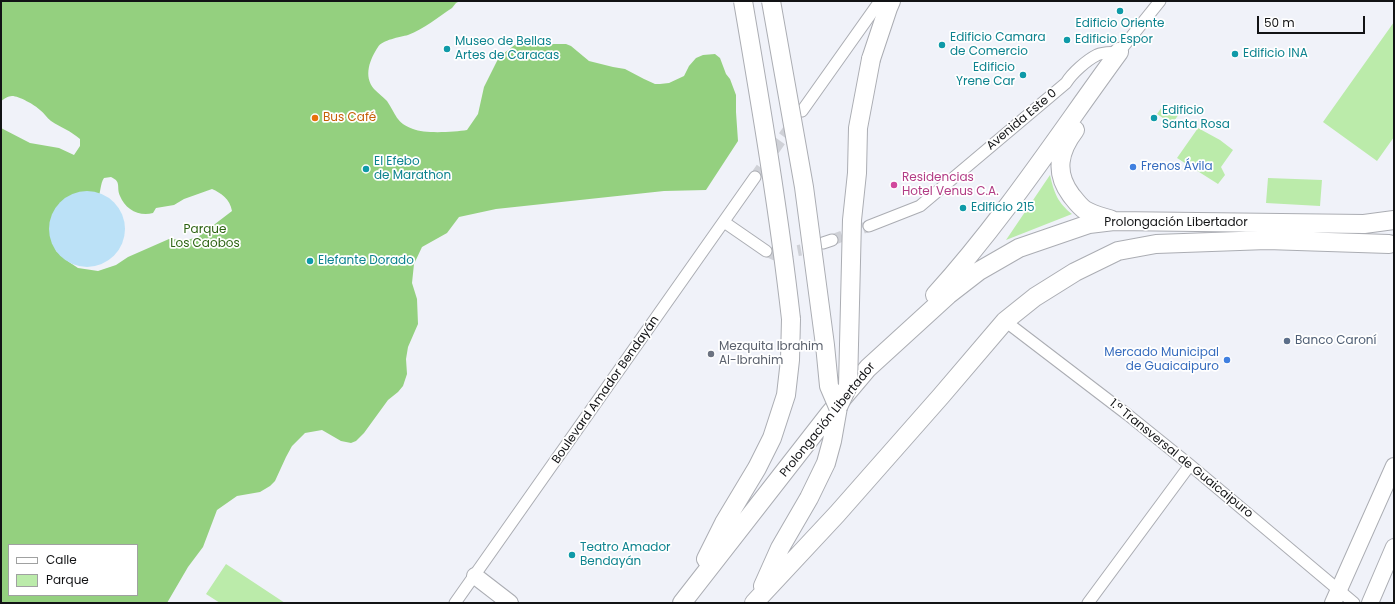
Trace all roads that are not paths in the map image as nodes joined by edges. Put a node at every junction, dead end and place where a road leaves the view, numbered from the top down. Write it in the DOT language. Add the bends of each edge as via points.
graph roads {
  1 [pos="743,1"];
  2 [pos="771,1"];
  3 [pos="880,1"];
  4 [pos="891,1"];
  5 [pos="1160,1"];
  6 [pos="1119,52"];
  7 [pos="802,111"];
  8 [pos="755,177"];
  9 [pos="1394,220"];
  10 [pos="1114,221"];
  11 [pos="724,222"];
  12 [pos="869,226"];
  13 [pos="1389,244"];
  14 [pos="766,251"];
  15 [pos="1005,321"];
  16 [pos="868,368"];
  17 [pos="838,407"];
  18 [pos="1190,465"];
  19 [pos="1394,466"];
  20 [pos="1394,547"];
  21 [pos="475,576"];
  22 [pos="699,581"];
  23 [pos="1336,596"];
  24 [pos="756,601"];
  25 [pos="455,603"];
  26 [pos="510,603"];
  27 [pos="682,603"];
  28 [pos="1088,603"];
  29 [pos="1354,603"];
  30 [pos="1370,603"];
  1 -- 22 [label="main road, bridge" via="786,275 791,319 790,360 786,395 772,438 724,523 703,566"];
  2 -- 17 [label="main road, bridge" via="804,187 829,386"];
  3 -- 7 [label="street"];
  4 -- 17 [label="main road, bridge" via="871,59 858,128 852,220 848,386"];
  5 -- 6 [label="street"];
  6 -- 10 [label="main road" via="1120,62 1116,71 1068,140 1060,163 1062,179 1076,202 1086,210"];
  6 -- 12 [label="street, Avenida Este 0" via="1097,55 1089,61 920,206"];
  6 -- 16 [label="main road" via="1004,211 963,262"];
  8 -- 11 [label="street, Boulevard Amador Bendayán"];
  9 -- 10 [label="main road, Prolongación Libertador" via="1364,224"];
  10 -- 16 [label="main road, Prolongación Libertador" via="1089,224 1019,248 979,271 948,295"];
  11 -- 14 [label="street"];
  11 -- 21 [label="street, Boulevard Amador Bendayán"];
  13 -- 15 [label="main road, Prolongación Libertador" via="1267,240 1156,244 1118,251 1075,272 1035,297"];
  15 -- 18 [label="street, 1.ª Transversal de Guaicaipuro"];
  15 -- 24 [label="main road, Prolongación Libertador" via="837,514"];
  16 -- 22 [label="main road, Prolongación Libertador"];
  17 -- 24 [label="main road" via="826,464 780,548"];
  18 -- 23 [label="street, 1.ª Transversal de Guaicaipuro"];
  18 -- 28 [label="street"];
  19 -- 23 [label="street"];
  20 -- 30 [label="street"];
  21 -- 25 [label="street, Boulevard Amador Bendayán"];
  21 -- 26 [label="street"];
  22 -- 27 [label="main road, Prolongación Libertador"];
  23 -- 29 [label="street, 1.ª Transversal de Guaicaipuro"];
}
